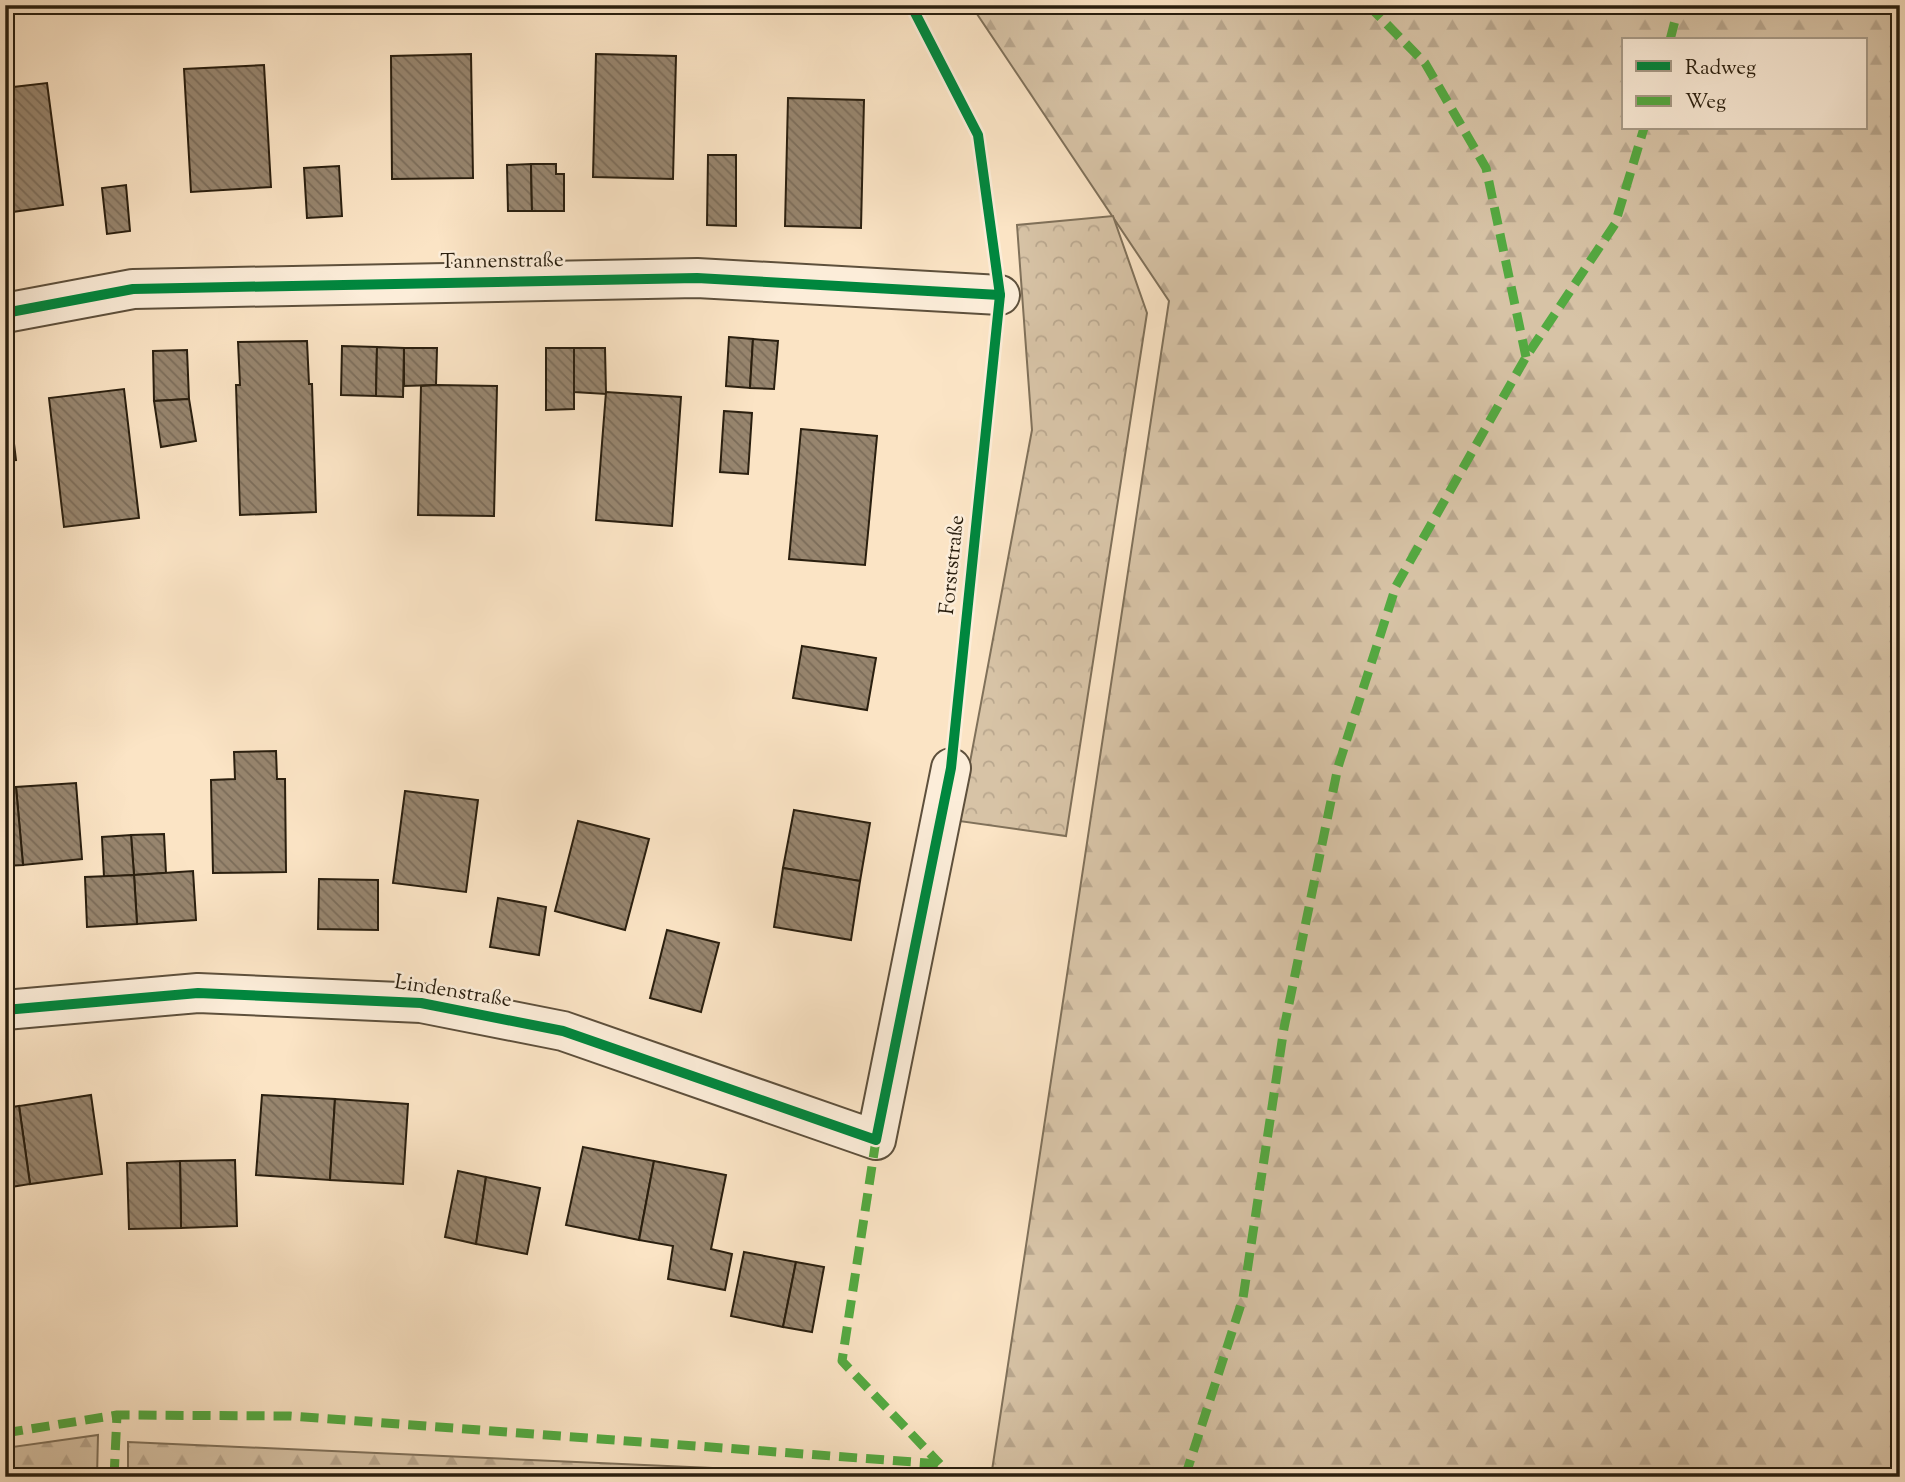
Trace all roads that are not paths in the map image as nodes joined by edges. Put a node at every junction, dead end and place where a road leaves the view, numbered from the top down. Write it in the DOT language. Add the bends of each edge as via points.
graph roads {
  1 [pos="1000,295"];
  2 [pos="5,313"];
  3 [pos="951,768"];
  4 [pos="5,1010"];
  1 -- 2 [label="street, Tannenstraße" via="697,278 133,289"];
  3 -- 4 [label="street, Lindenstraße" via="876,1140 563,1031 421,1003 198,993"];
}
